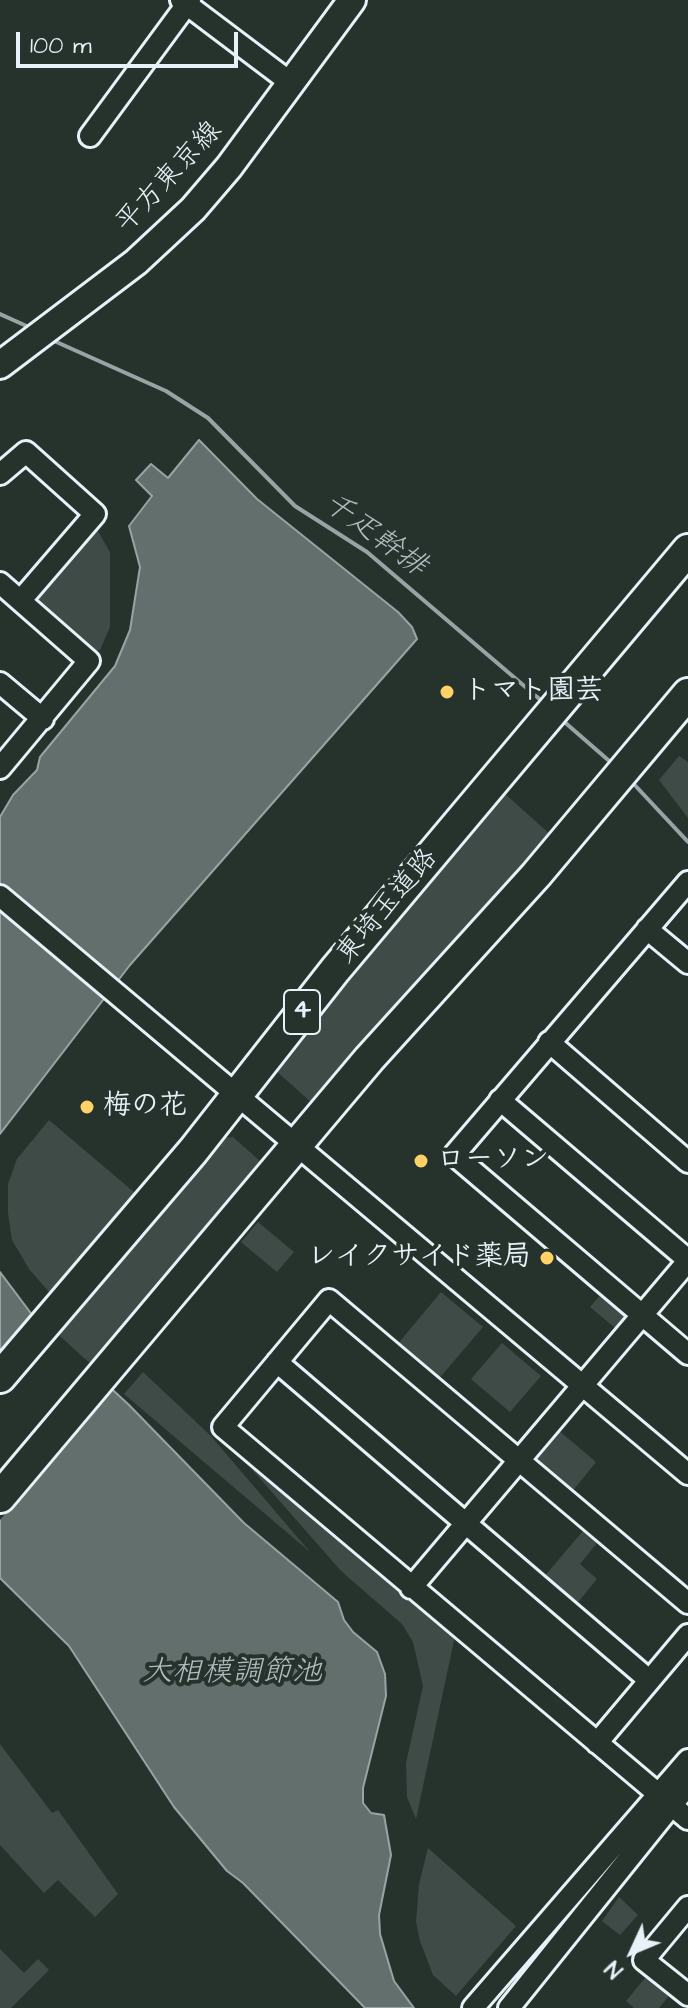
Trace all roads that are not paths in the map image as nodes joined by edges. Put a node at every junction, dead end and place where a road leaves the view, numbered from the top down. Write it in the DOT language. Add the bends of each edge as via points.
graph roads {
  1 [pos="352,0"];
  2 [pos="186,1"];
  3 [pos="291,83"];
  4 [pos="90,136"];
  5 [pos="0,365"];
  6 [pos="0,474"];
  7 [pos="688,550"];
  8 [pos="0,583"];
  9 [pos="21,600"];
  10 [pos="0,683"];
  11 [pos="688,694"];
  12 [pos="43,719"];
  13 [pos="0,768"];
  14 [pos="688,882"];
  15 [pos="0,896"];
  16 [pos="647,929"];
  17 [pos="688,963"];
  18 [pos="549,1042"];
  19 [pos="238,1096"];
  20 [pos="500,1100"];
  21 [pos="297,1144"];
  22 [pos="688,1162"];
  23 [pos="688,1261"];
  24 [pos="642,1315"];
  25 [pos="688,1354"];
  26 [pos="277,1362"];
  27 [pos="0,1377"];
  28 [pos="583,1385"];
  29 [pos="519,1458"];
  30 [pos="688,1474"];
  31 [pos="0,1497"];
  32 [pos="466,1524"];
  33 [pos="411,1588"];
  34 [pos="688,1603"];
  35 [pos="688,1635"];
  36 [pos="649,1680"];
  37 [pos="597,1743"];
  38 [pos="688,1760"];
  39 [pos="688,1785"];
  40 [pos="665,1799"];
  41 [pos="688,1819"];
  42 [pos="688,1907"];
  43 [pos="688,1995"];
  44 [pos="483,2004"];
  45 [pos="515,2006"];
  1 -- 3 [label="main road, 平方東京線"];
  2 -- 3 [label="street"];
  2 -- 4 [label="street"];
  3 -- 5 [label="main road, 平方東京線" via="193,209 136,262"];
  6 -- 9 [label="street" via="26,452 95,514"];
  7 -- 19 [label="highway, 東埼玉道路 / 4" via="335,970"];
  8 -- 9 [label="street"];
  9 -- 12 [label="street" via="89,661"];
  10 -- 12 [label="street"];
  11 -- 21 [label="highway"];
  12 -- 13 [label="street"];
  14 -- 16 [label="street"];
  15 -- 19 [label="street"];
  16 -- 17 [label="street"];
  16 -- 18 [label="street"];
  18 -- 20 [label="street"];
  18 -- 22 [label="street"];
  19 -- 21 [label="street"];
  19 -- 27 [label="highway, 東埼玉道路 / 4"];
  20 -- 23 [label="street"];
  20 -- 24 [label="street" via="454,1155"];
  21 -- 28 [label="street"];
  21 -- 31 [label="highway"];
  23 -- 24 [label="street"];
  24 -- 25 [label="street"];
  24 -- 28 [label="street"];
  26 -- 29 [label="street" via="329,1300"];
  26 -- 32 [label="street"];
  26 -- 33 [label="street" via="223,1427"];
  28 -- 29 [label="street"];
  28 -- 30 [label="street"];
  29 -- 32 [label="street"];
  29 -- 34 [label="street"];
  32 -- 33 [label="street"];
  32 -- 36 [label="street"];
  33 -- 37 [label="street"];
  35 -- 36 [label="street"];
  36 -- 37 [label="street"];
  37 -- 40 [label="street"];
  38 -- 40 [label="street"];
  39 -- 40 [label="street"];
  40 -- 41 [label="street"];
  40 -- 44 [label="street"];
  40 -- 45 [label="street"];
  42 -- 43 [label="street" via="644,1960"];
  44 -- 45 [label="street"];
}
